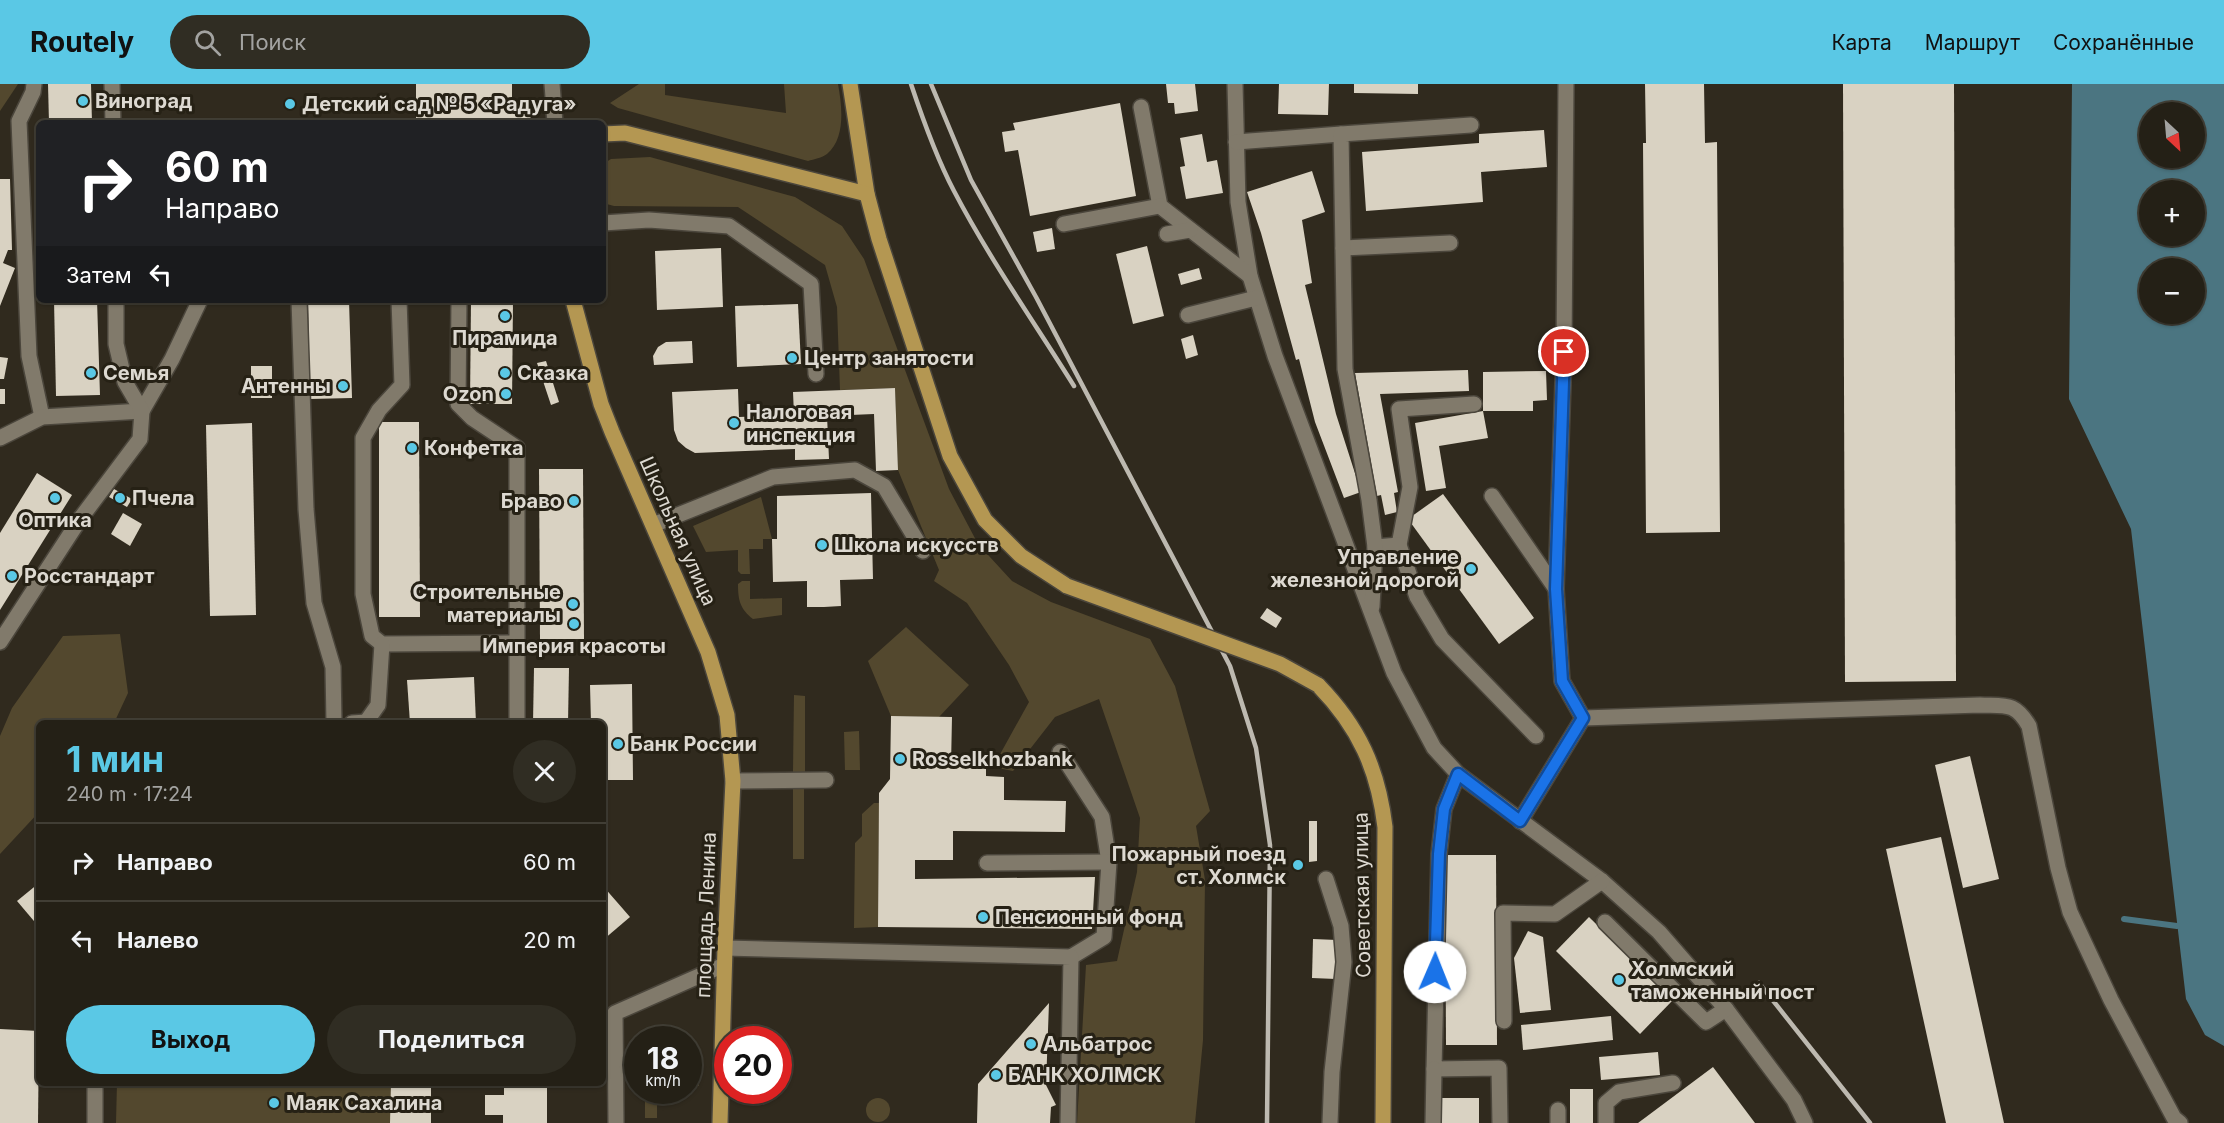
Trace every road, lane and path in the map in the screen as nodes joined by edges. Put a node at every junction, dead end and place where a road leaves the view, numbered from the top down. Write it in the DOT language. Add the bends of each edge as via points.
graph roads {
  1 [pos="34,84"];
  2 [pos="112,84"];
  3 [pos="552,84"];
  4 [pos="850,84"];
  5 [pos="1235,84"];
  6 [pos="1566,84"];
  7 [pos="1141,107"];
  8 [pos="113,120"];
  9 [pos="555,120"];
  10 [pos="1471,125"];
  11 [pos="606,134"];
  12 [pos="1341,134"];
  13 [pos="1236,142"];
  14 [pos="867,194"];
  15 [pos="1160,206"];
  16 [pos="606,223"];
  17 [pos="1064,225"];
  18 [pos="1190,230"];
  19 [pos="1167,234"];
  20 [pos="1450,243"];
  21 [pos="1343,248"];
  22 [pos="1250,276"];
  23 [pos="1256,298"];
  24 [pos="116,303"];
  25 [pos="199,303"];
  26 [pos="299,303"];
  27 [pos="399,303"];
  28 [pos="459,303"];
  29 [pos="574,303"];
  30 [pos="1188,315"];
  31 [pos="816,374"];
  32 [pos="1474,404"];
  33 [pos="142,411"];
  34 [pos="42,417"];
  35 [pos="0,438"];
  36 [pos="1492,496"];
  37 [pos="653,525"];
  38 [pos="1399,545"];
  39 [pos="1375,547"];
  40 [pos="923,551"];
  41 [pos="1556,589"];
  42 [pos="1372,613"];
  43 [pos="0,642"];
  44 [pos="517,643"];
  45 [pos="382,644"];
  46 [pos="1583,718"];
  47 [pos="334,720"];
  48 [pos="367,720"];
  49 [pos="517,720"];
  50 [pos="1536,736"];
  51 [pos="1060,752"];
  52 [pos="1458,774"];
  53 [pos="826,780"];
  54 [pos="733,781"];
  55 [pos="1520,821"];
  56 [pos="987,862"];
  57 [pos="1109,862"];
  58 [pos="1326,879"];
  59 [pos="1602,881"];
  60 [pos="1605,922"];
  61 [pos="725,948"];
  62 [pos="1071,957"];
  63 [pos="724,965"];
  64 [pos="1726,1009"];
  65 [pos="609,1012"];
  66 [pos="1504,1022"];
  67 [pos="1434,1069"];
  68 [pos="1673,1083"];
  69 [pos="95,1086"];
  70 [pos="95,1123"];
  71 [pos="616,1123"];
  72 [pos="720,1123"];
  73 [pos="1068,1123"];
  74 [pos="1330,1123"];
  75 [pos="1383,1123"];
  76 [pos="1433,1123"];
  77 [pos="1500,1123"];
  78 [pos="1606,1123"];
  79 [pos="1805,1123"];
  80 [pos="2180,1123"];
  1 -- 34 [label="street" via="19,121 29,356"];
  2 -- 8 [label="street"];
  3 -- 9 [label="street"];
  4 -- 14 [label="main road, Советская улица"];
  5 -- 13 [label="street"];
  6 -- 41 [label="street" via="1564,352"];
  7 -- 15 [label="street"];
  10 -- 12 [label="street"];
  11 -- 14 [label="main road" via="625,134"];
  12 -- 13 [label="street"];
  12 -- 21 [label="street"];
  13 -- 22 [label="street" via="1238,202"];
  14 -- 75 [label="main road, Советская улица, bridge" via="950,456 985,520 1021,556 1067,586 1280,664 1318,685 1358,735 1382,796 1386,827"];
  15 -- 17 [label="street"];
  15 -- 18 [label="street"];
  16 -- 31 [label="street" via="649,220 729,226 811,284"];
  18 -- 19 [label="street"];
  18 -- 22 [label="street"];
  20 -- 21 [label="street"];
  21 -- 39 [label="street" via="1345,369"];
  22 -- 23 [label="street"];
  23 -- 30 [label="street"];
  23 -- 42 [label="street"];
  24 -- 33 [label="street" via="116,344 125,382"];
  25 -- 33 [label="street"];
  26 -- 47 [label="street" via="308,532 314,603 333,667"];
  27 -- 45 [label="street" via="402,385 379,410 363,438 363,594 372,636"];
  28 -- 44 [label="street" via="458,404 517,448"];
  29 -- 37 [label="main road, Школьная улица" via="602,404"];
  32 -- 38 [label="street" via="1399,409 1410,487"];
  33 -- 34 [label="street"];
  33 -- 43 [label="street" via="140,439 80,519"];
  34 -- 35 [label="street"];
  36 -- 41 [label="street"];
  37 -- 40 [label="street" via="773,477 855,470 884,486"];
  37 -- 54 [label="main road, Школьная улица" via="708,652 727,715"];
  38 -- 39 [label="street"];
  38 -- 50 [label="street" via="1417,597 1442,639"];
  39 -- 42 [label="street"];
  41 -- 46 [label="street" via="1562,681"];
  42 -- 52 [label="street" via="1404,692 1434,748"];
  44 -- 45 [label="street"];
  44 -- 49 [label="street"];
  45 -- 48 [label="street" via="378,705"];
  46 -- 55 [label="street"];
  46 -- 80 [label="street" via="1980,705 2010,707 2021,713 2029,726 2070,912 2111,1000"];
  51 -- 57 [label="street" via="1102,817"];
  52 -- 55 [label="street"];
  52 -- 67 [label="street" via="1444,809 1439,854"];
  53 -- 54 [label="street"];
  54 -- 61 [label="main road, площадь Ленина"];
  55 -- 59 [label="street"];
  56 -- 57 [label="street"];
  57 -- 62 [label="street" via="1104,937"];
  58 -- 74 [label="street" via="1341,926 1344,963"];
  59 -- 64 [label="street" via="1659,932"];
  59 -- 66 [label="street" via="1555,914 1503,913"];
  60 -- 64 [label="street" via="1706,1022"];
  61 -- 62 [label="street"];
  61 -- 63 [label="main road, площадь Ленина"];
  62 -- 73 [label="street"];
  63 -- 65 [label="street"];
  63 -- 72 [label="main road, площадь Ленина"];
  64 -- 79 [label="street" via="1794,1100"];
  65 -- 71 [label="street"];
  67 -- 76 [label="street"];
  67 -- 77 [label="street" via="1499,1068"];
  68 -- 78 [label="street" via="1619,1092 1606,1103"];
  69 -- 70 [label="street"];
}
